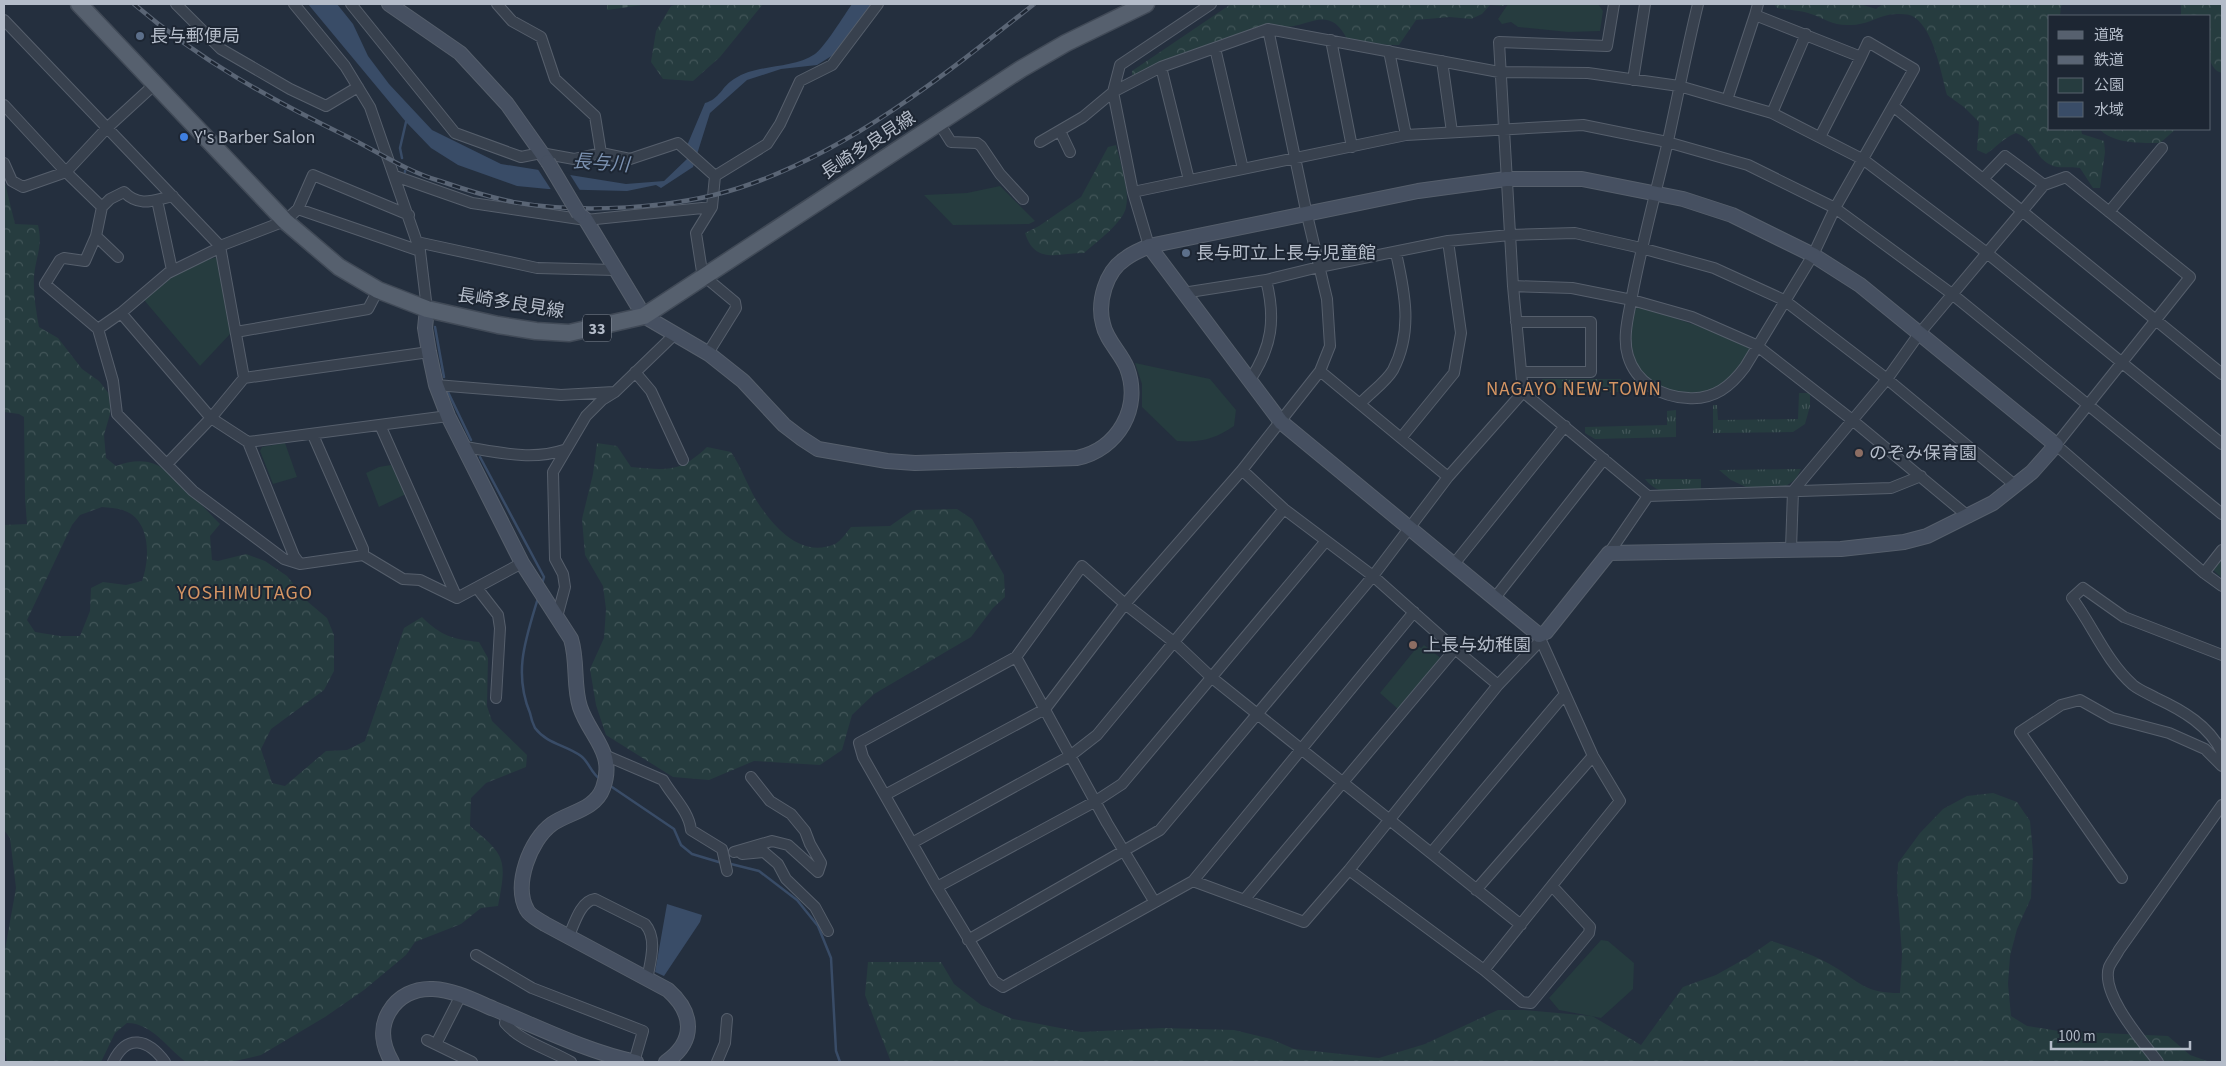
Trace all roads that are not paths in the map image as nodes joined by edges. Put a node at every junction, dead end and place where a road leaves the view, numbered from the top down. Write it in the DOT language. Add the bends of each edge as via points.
graph roads {
  1 [pos="79,4"];
  2 [pos="176,4"];
  3 [pos="294,4"];
  4 [pos="351,4"];
  5 [pos="389,4"];
  6 [pos="497,4"];
  7 [pos="878,4"];
  8 [pos="1146,4"];
  9 [pos="1212,4"];
  10 [pos="1614,4"];
  11 [pos="1645,4"];
  12 [pos="1698,4"];
  13 [pos="1758,4"];
  14 [pos="1755,15"];
  15 [pos="4,20"];
  16 [pos="1268,29"];
  17 [pos="1806,34"];
  18 [pos="1330,40"];
  19 [pos="1215,48"];
  20 [pos="1389,51"];
  21 [pos="1861,57"];
  22 [pos="1442,61"];
  23 [pos="1161,67"];
  24 [pos="1499,72"];
  25 [pos="1633,80"];
  26 [pos="155,84"];
  27 [pos="1679,86"];
  28 [pos="358,88"];
  29 [pos="1113,92"];
  30 [pos="1727,100"];
  31 [pos="4,105"];
  32 [pos="1893,106"];
  33 [pos="1772,113"];
  34 [pos="939,123"];
  35 [pos="106,128"];
  36 [pos="1506,129"];
  37 [pos="1060,131"];
  38 [pos="1452,132"];
  39 [pos="1406,135"];
  40 [pos="1820,137"];
  41 [pos="1040,142"];
  42 [pos="1667,142"];
  43 [pos="1352,146"];
  44 [pos="2162,148"];
  45 [pos="1070,152"];
  46 [pos="601,153"];
  47 [pos="544,157"];
  48 [pos="1296,158"];
  49 [pos="1864,160"];
  50 [pos="4,163"];
  51 [pos="1243,169"];
  52 [pos="66,172"];
  53 [pos="395,176"];
  54 [pos="715,176"];
  55 [pos="1506,179"];
  56 [pos="1983,179"];
  57 [pos="1189,180"];
  58 [pos="2044,185"];
  59 [pos="1132,192"];
  60 [pos="1654,193"];
  61 [pos="173,196"];
  62 [pos="1023,199"];
  63 [pos="158,200"];
  64 [pos="712,207"];
  65 [pos="102,208"];
  66 [pos="1835,208"];
  67 [pos="298,209"];
  68 [pos="2022,212"];
  69 [pos="2109,212"];
  70 [pos="409,215"];
  71 [pos="1307,215"];
  72 [pos="583,217"];
  73 [pos="285,221"];
  74 [pos="1510,235"];
  75 [pos="96,236"];
  76 [pos="1448,241"];
  77 [pos="419,246"];
  78 [pos="1149,246"];
  79 [pos="221,247"];
  80 [pos="1641,248"];
  81 [pos="1396,253"];
  82 [pos="1987,253"];
  83 [pos="1813,255"];
  84 [pos="118,257"];
  85 [pos="1319,267"];
  86 [pos="172,270"];
  87 [pos="615,270"];
  88 [pos="704,278"];
  89 [pos="1266,280"];
  90 [pos="1513,286"];
  91 [pos="378,290"];
  92 [pos="1182,293"];
  93 [pos="1952,294"];
  94 [pos="1632,300"];
  95 [pos="1784,300"];
  96 [pos="427,309"];
  97 [pos="121,313"];
  98 [pos="644,316"];
  99 [pos="2156,321"];
  100 [pos="1516,322"];
  101 [pos="98,329"];
  102 [pos="236,332"];
  103 [pos="1919,334"];
  104 [pos="674,335"];
  105 [pos="1756,345"];
  106 [pos="429,352"];
  107 [pos="708,353"];
  108 [pos="2123,363"];
  109 [pos="1320,371"];
  110 [pos="635,372"];
  111 [pos="1521,372"];
  112 [pos="2222,374"];
  113 [pos="244,378"];
  114 [pos="1887,379"];
  115 [pos="1250,380"];
  116 [pos="436,385"];
  117 [pos="615,392"];
  118 [pos="1523,392"];
  119 [pos="1360,403"];
  120 [pos="2088,405"];
  121 [pos="448,416"];
  122 [pos="211,418"];
  123 [pos="1851,419"];
  124 [pos="1281,422"];
  125 [pos="380,425"];
  126 [pos="1565,426"];
  127 [pos="313,435"];
  128 [pos="1401,438"];
  129 [pos="248,442"];
  130 [pos="2222,444"];
  131 [pos="2056,445"];
  132 [pos="464,447"];
  133 [pos="564,450"];
  134 [pos="1604,459"];
  135 [pos="683,460"];
  136 [pos="167,464"];
  137 [pos="1242,470"];
  138 [pos="1921,476"];
  139 [pos="1448,477"];
  140 [pos="2016,486"];
  141 [pos="1793,492"];
  142 [pos="1648,496"];
  143 [pos="1284,509"];
  144 [pos="2222,514"];
  145 [pos="1968,517"];
  146 [pos="1409,528"];
  147 [pos="1325,542"];
  148 [pos="1791,549"];
  149 [pos="2222,550"];
  150 [pos="1610,554"];
  151 [pos="363,555"];
  152 [pos="300,564"];
  153 [pos="522,564"];
  154 [pos="1454,564"];
  155 [pos="2204,573"];
  156 [pos="1373,576"];
  157 [pos="2222,586"];
  158 [pos="477,588"];
  159 [pos="457,598"];
  160 [pos="1494,599"];
  161 [pos="1125,604"];
  162 [pos="1414,612"];
  163 [pos="557,617"];
  164 [pos="1540,638"];
  165 [pos="1175,643"];
  166 [pos="1454,649"];
  167 [pos="2222,655"];
  168 [pos="1016,657"];
  169 [pos="1211,677"];
  170 [pos="1498,685"];
  171 [pos="1565,694"];
  172 [pos="496,698"];
  173 [pos="1045,709"];
  174 [pos="1258,713"];
  175 [pos="1301,748"];
  176 [pos="2222,753"];
  177 [pos="607,756"];
  178 [pos="1070,756"];
  179 [pos="1593,756"];
  180 [pos="2222,766"];
  181 [pos="750,777"];
  182 [pos="1342,781"];
  183 [pos="885,795"];
  184 [pos="1096,801"];
  185 [pos="2222,805"];
  186 [pos="1390,819"];
  187 [pos="912,843"];
  188 [pos="1122,851"];
  189 [pos="734,852"];
  190 [pos="1430,852"];
  191 [pos="723,853"];
  192 [pos="727,870"];
  193 [pos="1349,870"];
  194 [pos="2122,878"];
  195 [pos="1193,881"];
  196 [pos="937,887"];
  197 [pos="1553,887"];
  198 [pos="1476,890"];
  199 [pos="1244,900"];
  200 [pos="1154,901"];
  201 [pos="1521,925"];
  202 [pos="828,931"];
  203 [pos="568,938"];
  204 [pos="968,940"];
  205 [pos="476,955"];
  206 [pos="1484,970"];
  207 [pos="647,980"];
  208 [pos="460,995"];
  209 [pos="507,1014"];
  210 [pos="728,1019"];
  211 [pos="113,1062"];
  212 [pos="165,1062"];
  213 [pos="392,1062"];
  214 [pos="472,1062"];
  215 [pos="571,1062"];
  216 [pos="635,1062"];
  217 [pos="666,1062"];
  218 [pos="717,1062"];
  219 [pos="2158,1062"];
  1 -- 26 [label="main road, 長崎多良見線 / 33"];
  2 -- 28 [label="street" via="221,49 326,106"];
  3 -- 28 [label="street" via="345,66"];
  4 -- 47 [label="street" via="455,134 521,157"];
  5 -- 47 [label="street" via="460,53 507,104"];
  6 -- 46 [label="street" via="512,21 541,37 555,79 595,116"];
  7 -- 54 [label="street" via="832,65 800,82 767,144"];
  8 -- 34 [label="main road, 長崎多良見線 / 33" via="1066,43"];
  9 -- 29 [label="street" via="1120,65"];
  10 -- 24 [label="street" via="1607,46 1499,42"];
  11 -- 25 [label="street"];
  12 -- 27 [label="street"];
  13 -- 14 [label="street"];
  14 -- 17 [label="street"];
  14 -- 30 [label="street"];
  15 -- 35 [label="street"];
  16 -- 18 [label="street"];
  16 -- 19 [label="street"];
  16 -- 48 [label="street"];
  17 -- 21 [label="street"];
  17 -- 33 [label="street"];
  18 -- 20 [label="street"];
  18 -- 43 [label="street"];
  19 -- 23 [label="street"];
  19 -- 51 [label="street"];
  20 -- 22 [label="street"];
  20 -- 39 [label="street"];
  21 -- 32 [label="street" via="1868,42 1914,69"];
  21 -- 40 [label="street"];
  22 -- 24 [label="street"];
  22 -- 38 [label="street"];
  23 -- 29 [label="street"];
  23 -- 57 [label="street"];
  24 -- 25 [label="street" via="1588,74"];
  24 -- 36 [label="street"];
  25 -- 27 [label="street"];
  26 -- 35 [label="street"];
  26 -- 73 [label="main road, 長崎多良見線 / 33"];
  27 -- 30 [label="street"];
  27 -- 42 [label="street"];
  28 -- 53 [label="street" via="370,107"];
  29 -- 37 [label="street"];
  29 -- 59 [label="street"];
  30 -- 33 [label="street"];
  31 -- 52 [label="street"];
  32 -- 49 [label="street"];
  32 -- 56 [label="street"];
  33 -- 40 [label="street"];
  34 -- 62 [label="street" via="952,142 981,146"];
  34 -- 88 [label="main road, 長崎多良見線 / 33"];
  35 -- 52 [label="street"];
  35 -- 61 [label="street"];
  36 -- 38 [label="street"];
  36 -- 42 [label="street" via="1583,125"];
  36 -- 55 [label="street"];
  37 -- 41 [label="street"];
  37 -- 45 [label="street"];
  38 -- 39 [label="street"];
  39 -- 43 [label="street"];
  40 -- 49 [label="street"];
  42 -- 60 [label="street"];
  42 -- 66 [label="street" via="1748,165"];
  43 -- 48 [label="street"];
  44 -- 69 [label="street"];
  46 -- 47 [label="street" via="574,159"];
  46 -- 54 [label="street" via="630,159 678,143"];
  47 -- 72 [label="street, bridge"];
  48 -- 51 [label="street"];
  48 -- 71 [label="street"];
  49 -- 66 [label="street"];
  49 -- 82 [label="street"];
  50 -- 52 [label="street" via="12,181 23,187"];
  51 -- 57 [label="street"];
  52 -- 65 [label="street"];
  53 -- 70 [label="street"];
  53 -- 72 [label="street" via="472,203"];
  54 -- 64 [label="street"];
  55 -- 60 [label="street" via="1582,179"];
  55 -- 71 [label="street" via="1418,191"];
  55 -- 74 [label="street"];
  56 -- 58 [label="street" via="2005,156"];
  56 -- 68 [label="street"];
  57 -- 59 [label="street"];
  58 -- 68 [label="street"];
  58 -- 69 [label="street" via="2066,177"];
  59 -- 78 [label="street"];
  60 -- 80 [label="street"];
  60 -- 83 [label="street" via="1683,198 1732,215"];
  61 -- 63 [label="street"];
  61 -- 79 [label="street"];
  63 -- 65 [label="street" via="136,202 124,192"];
  63 -- 86 [label="street"];
  64 -- 72 [label="street"];
  64 -- 88 [label="street" via="696,233"];
  65 -- 75 [label="street"];
  66 -- 83 [label="street"];
  66 -- 93 [label="street"];
  67 -- 70 [label="street" via="313,175"];
  67 -- 73 [label="street"];
  67 -- 77 [label="street"];
  68 -- 82 [label="street"];
  68 -- 99 [label="street"];
  69 -- 99 [label="street" via="2190,277"];
  70 -- 77 [label="street"];
  71 -- 78 [label="street"];
  71 -- 85 [label="street"];
  72 -- 87 [label="street"];
  73 -- 79 [label="street"];
  73 -- 91 [label="main road, 長崎多良見線 / 33" via="339,266"];
  74 -- 76 [label="street"];
  74 -- 80 [label="street" via="1575,233"];
  74 -- 90 [label="street"];
  75 -- 84 [label="street"];
  75 -- 101 [label="street" via="85,261 60,260 45,284"];
  76 -- 81 [label="street"];
  76 -- 128 [label="street" via="1461,333 1454,374"];
  77 -- 87 [label="street" via="537,268"];
  77 -- 96 [label="street"];
  78 -- 92 [label="street"];
  78 -- 107 [label="street" via="1114,268 1104,294 1103,324 1126,366 1131,384 1130,408 1123,427 1111,442 1091,455 915,463 818,449 784,425 743,381"];
  79 -- 86 [label="street"];
  79 -- 102 [label="street"];
  80 -- 94 [label="street"];
  80 -- 95 [label="street" via="1714,268"];
  81 -- 85 [label="street"];
  81 -- 119 [label="street" via="1406,298 1406,331 1392,370"];
  82 -- 93 [label="street"];
  82 -- 108 [label="street"];
  83 -- 95 [label="street"];
  83 -- 103 [label="street" via="1860,285"];
  85 -- 89 [label="street"];
  85 -- 109 [label="street" via="1330,319 1330,346"];
  86 -- 97 [label="street"];
  87 -- 98 [label="street"];
  88 -- 98 [label="main road, 長崎多良見線 / 33"];
  88 -- 107 [label="street" via="735,302 736,308"];
  89 -- 92 [label="street"];
  89 -- 115 [label="street" via="1273,306 1268,342 1262,362"];
  90 -- 94 [label="street" via="1572,288"];
  90 -- 100 [label="street"];
  91 -- 96 [label="main road, 長崎多良見線 / 33"];
  91 -- 102 [label="street" via="368,310"];
  92 -- 115 [label="street"];
  93 -- 103 [label="street"];
  93 -- 120 [label="street"];
  94 -- 105 [label="street" via="1692,317"];
  94 -- 105 [label="street" via="1627,325 1628,355 1637,374 1648,385 1677,398 1698,399 1720,392 1734,382"];
  95 -- 105 [label="street"];
  95 -- 114 [label="street"];
  96 -- 98 [label="main road, 長崎多良見線 / 33" via="498,326 569,333"];
  96 -- 106 [label="street" via="425,328"];
  97 -- 101 [label="street"];
  97 -- 122 [label="street"];
  98 -- 104 [label="street"];
  99 -- 108 [label="street"];
  99 -- 112 [label="street"];
  100 -- 111 [label="street"];
  100 -- 111 [label="street" via="1591,322 1592,372"];
  101 -- 136 [label="street" via="113,380 117,414"];
  102 -- 113 [label="street"];
  103 -- 114 [label="street"];
  103 -- 131 [label="street"];
  104 -- 107 [label="street"];
  104 -- 110 [label="street"];
  105 -- 123 [label="street"];
  106 -- 113 [label="street"];
  106 -- 116 [label="street"];
  108 -- 120 [label="street"];
  108 -- 130 [label="street"];
  109 -- 119 [label="street"];
  109 -- 124 [label="street"];
  110 -- 117 [label="street"];
  110 -- 135 [label="street" via="651,391"];
  111 -- 118 [label="street"];
  113 -- 122 [label="street"];
  114 -- 123 [label="street"];
  114 -- 140 [label="street"];
  115 -- 124 [label="street"];
  116 -- 117 [label="street" via="561,394"];
  116 -- 121 [label="street"];
  117 -- 133 [label="street" via="586,416"];
  118 -- 126 [label="street"];
  118 -- 139 [label="street"];
  119 -- 128 [label="street"];
  120 -- 131 [label="street"];
  120 -- 144 [label="street"];
  121 -- 125 [label="street"];
  121 -- 132 [label="street"];
  122 -- 129 [label="street"];
  122 -- 136 [label="street"];
  123 -- 138 [label="street"];
  123 -- 141 [label="street"];
  124 -- 137 [label="street"];
  124 -- 146 [label="street"];
  125 -- 127 [label="street"];
  125 -- 159 [label="street"];
  126 -- 134 [label="street"];
  126 -- 154 [label="street"];
  127 -- 129 [label="street"];
  127 -- 151 [label="street"];
  128 -- 139 [label="street"];
  129 -- 152 [label="street"];
  131 -- 140 [label="street"];
  131 -- 155 [label="street"];
  132 -- 133 [label="street" via="527,456"];
  132 -- 153 [label="street"];
  133 -- 163 [label="street" via="553,472 555,558 565,587"];
  134 -- 142 [label="street"];
  134 -- 160 [label="street"];
  136 -- 152 [label="street" via="193,491 257,540 284,559"];
  137 -- 143 [label="street"];
  137 -- 161 [label="street"];
  138 -- 141 [label="street" via="1891,488"];
  138 -- 145 [label="street"];
  139 -- 146 [label="street"];
  140 -- 145 [label="street"];
  141 -- 142 [label="street"];
  141 -- 148 [label="street"];
  142 -- 150 [label="street"];
  143 -- 147 [label="street"];
  143 -- 165 [label="street"];
  145 -- 148 [label="street" via="1927,536 1904,542 1868,547"];
  146 -- 154 [label="street"];
  146 -- 156 [label="street"];
  147 -- 156 [label="street"];
  147 -- 169 [label="street"];
  148 -- 150 [label="street"];
  149 -- 155 [label="street"];
  150 -- 164 [label="street"];
  151 -- 152 [label="street"];
  151 -- 159 [label="street" via="403,579 420,580"];
  153 -- 158 [label="street"];
  153 -- 163 [label="street"];
  154 -- 160 [label="street"];
  155 -- 157 [label="street"];
  156 -- 162 [label="street"];
  156 -- 174 [label="street"];
  158 -- 159 [label="street"];
  158 -- 172 [label="street" via="498,616"];
  160 -- 164 [label="street"];
  161 -- 165 [label="street"];
  161 -- 168 [label="street" via="1082,566"];
  161 -- 173 [label="street"];
  162 -- 166 [label="street"];
  162 -- 175 [label="street"];
  163 -- 177 [label="street" via="572,639 576,691 581,709"];
  164 -- 170 [label="street"];
  164 -- 171 [label="street"];
  165 -- 169 [label="street"];
  165 -- 178 [label="street" via="1097,735"];
  166 -- 170 [label="street"];
  166 -- 182 [label="street"];
  167 -- 176 [label="street" via="2124,617 2084,588 2072,598 2118,670 2134,686 2184,712 2215,739"];
  168 -- 173 [label="street"];
  168 -- 183 [label="street" via="860,743 863,757"];
  169 -- 174 [label="street"];
  169 -- 184 [label="street" via="1122,784"];
  170 -- 186 [label="street"];
  171 -- 179 [label="street"];
  171 -- 190 [label="street"];
  173 -- 178 [label="street"];
  173 -- 183 [label="street"];
  174 -- 175 [label="street"];
  174 -- 188 [label="street" via="1160,830"];
  175 -- 182 [label="street"];
  175 -- 195 [label="street"];
  177 -- 191 [label="street" via="664,780 690,819 691,830"];
  177 -- 203 [label="street" via="605,782 587,808 550,826 535,842 525,870 521,891 528,911"];
  178 -- 184 [label="street"];
  178 -- 187 [label="street"];
  179 -- 197 [label="street" via="1620,802"];
  179 -- 198 [label="street"];
  180 -- 194 [label="street" via="2205,749 2169,733 2112,718 2080,700 2061,705 2020,732"];
  181 -- 189 [label="street" via="770,801 791,814 806,831 821,863 818,872 788,845 772,841"];
  182 -- 186 [label="street"];
  182 -- 199 [label="street"];
  183 -- 187 [label="street"];
  184 -- 188 [label="street"];
  184 -- 196 [label="street"];
  185 -- 219 [label="street" via="2108,968 2109,988 2129,1024"];
  186 -- 190 [label="street"];
  186 -- 193 [label="street"];
  187 -- 196 [label="street"];
  188 -- 200 [label="street"];
  188 -- 204 [label="street"];
  189 -- 191 [label="street"];
  189 -- 202 [label="street" via="744,855 764,852 815,907"];
  190 -- 198 [label="street"];
  191 -- 192 [label="street"];
  193 -- 199 [label="street" via="1304,922"];
  193 -- 206 [label="street"];
  195 -- 199 [label="street"];
  195 -- 200 [label="street"];
  196 -- 204 [label="street"];
  197 -- 201 [label="street"];
  197 -- 206 [label="street" via="1590,927 1589,933 1531,1003 1522,1002"];
  198 -- 201 [label="street"];
  200 -- 204 [label="street" via="1003,987 994,981"];
  201 -- 206 [label="street"];
  203 -- 207 [label="street"];
  203 -- 207 [label="street" via="588,900 595,899 645,924 651,931 653,942"];
  205 -- 216 [label="street" via="532,988 643,1031"];
  207 -- 217 [label="street" via="668,990 686,1013 686,1043 676,1056"];
  208 -- 209 [label="street"];
  208 -- 213 [label="street" via="442,990 417,990 394,1005 383,1032 384,1050"];
  208 -- 214 [label="street" via="431,1042"];
  209 -- 215 [label="street" via="505,1023 515,1034"];
  209 -- 216 [label="street"];
  210 -- 218 [label="street" via="725,1043"];
  211 -- 212 [label="street" via="123,1046 142,1043"];
}
